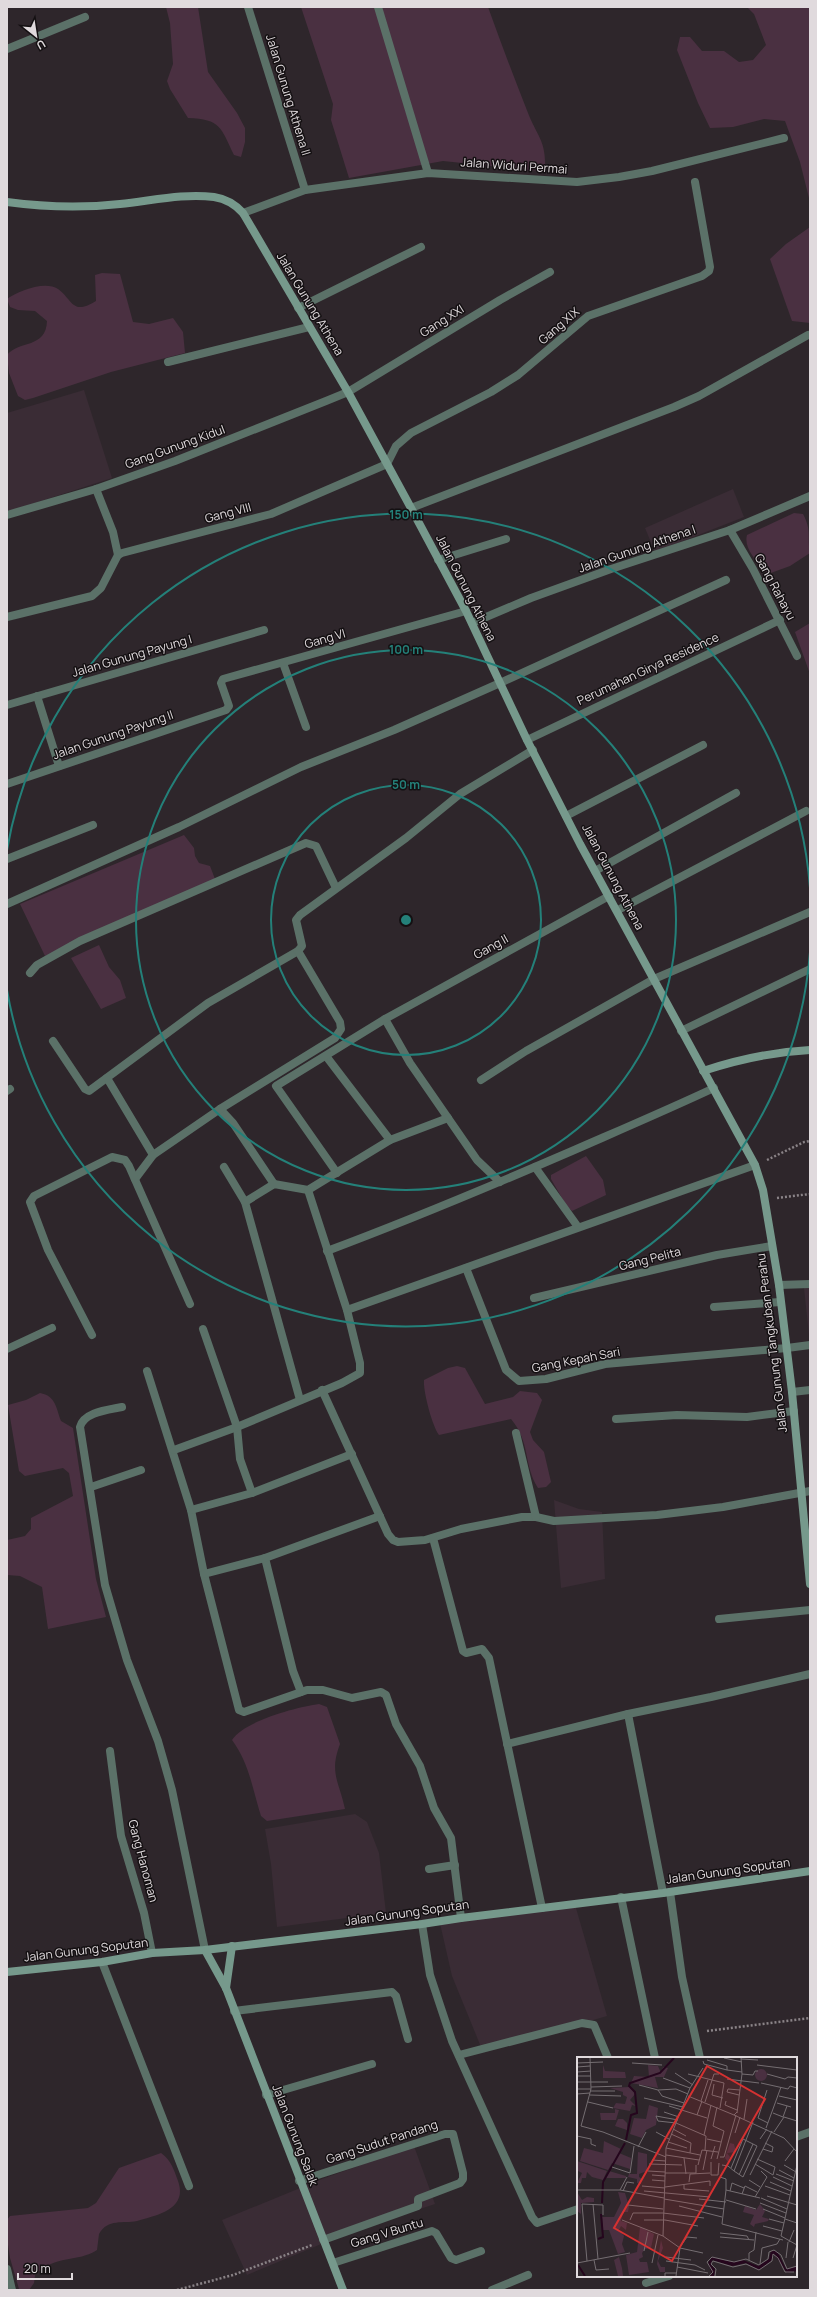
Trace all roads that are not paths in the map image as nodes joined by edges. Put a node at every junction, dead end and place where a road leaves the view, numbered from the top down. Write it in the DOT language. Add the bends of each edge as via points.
graph roads {
  1 [pos="248,7"];
  2 [pos="378,7"];
  3 [pos="85,17"];
  4 [pos="7,49"];
  5 [pos="784,138"];
  6 [pos="428,173"];
  7 [pos="695,182"];
  8 [pos="305,190"];
  9 [pos="7,202"];
  10 [pos="243,213"];
  11 [pos="421,247"];
  12 [pos="550,272"];
  13 [pos="298,308"];
  14 [pos="309,327"];
  15 [pos="808,335"];
  16 [pos="168,362"];
  17 [pos="348,392"];
  18 [pos="386,464"];
  19 [pos="96,489"];
  20 [pos="810,496"];
  21 [pos="411,508"];
  22 [pos="7,515"];
  23 [pos="730,530"];
  24 [pos="506,539"];
  25 [pos="118,555"];
  26 [pos="438,560"];
  27 [pos="726,580"];
  28 [pos="466,611"];
  29 [pos="7,618"];
  30 [pos="780,620"];
  31 [pos="472,623"];
  32 [pos="264,630"];
  33 [pos="797,656"];
  34 [pos="283,663"];
  35 [pos="500,683"];
  36 [pos="37,696"];
  37 [pos="7,705"];
  38 [pos="226,710"];
  39 [pos="306,727"];
  40 [pos="528,740"];
  41 [pos="703,745"];
  42 [pos="533,750"];
  43 [pos="59,766"];
  44 [pos="7,784"];
  45 [pos="736,793"];
  46 [pos="806,811"];
  47 [pos="566,816"];
  48 [pos="93,825"];
  49 [pos="7,860"];
  50 [pos="595,871"];
  51 [pos="336,888"];
  52 [pos="609,896"];
  53 [pos="7,904"];
  54 [pos="618,910"];
  55 [pos="810,912"];
  56 [pos="298,951"];
  57 [pos="810,969"];
  58 [pos="30,973"];
  59 [pos="654,979"];
  60 [pos="385,1019"];
  61 [pos="681,1031"];
  62 [pos="53,1041"];
  63 [pos="810,1050"];
  64 [pos="326,1056"];
  65 [pos="703,1071"];
  66 [pos="106,1078"];
  67 [pos="481,1080"];
  68 [pos="714,1088"];
  69 [pos="220,1109"];
  70 [pos="448,1118"];
  71 [pos="390,1140"];
  72 [pos="153,1155"];
  73 [pos="755,1165"];
  74 [pos="224,1167"];
  75 [pos="535,1167"];
  76 [pos="337,1173"];
  77 [pos="135,1179"];
  78 [pos="500,1182"];
  79 [pos="274,1184"];
  80 [pos="308,1190"];
  81 [pos="245,1202"];
  82 [pos="578,1227"];
  83 [pos="772,1246"];
  84 [pos="327,1251"];
  85 [pos="466,1268"];
  86 [pos="810,1284"];
  87 [pos="779,1285"];
  88 [pos="534,1298"];
  89 [pos="780,1302"];
  90 [pos="190,1304"];
  91 [pos="714,1307"];
  92 [pos="347,1310"];
  93 [pos="52,1328"];
  94 [pos="203,1329"];
  95 [pos="92,1335"];
  96 [pos="810,1345"];
  97 [pos="787,1348"];
  98 [pos="7,1349"];
  99 [pos="146,1371"];
  100 [pos="322,1390"];
  101 [pos="810,1390"];
  102 [pos="792,1392"];
  103 [pos="300,1400"];
  104 [pos="122,1407"];
  105 [pos="794,1411"];
  106 [pos="616,1419"];
  107 [pos="237,1427"];
  108 [pos="516,1433"];
  109 [pos="174,1450"];
  110 [pos="352,1454"];
  111 [pos="141,1470"];
  112 [pos="91,1487"];
  113 [pos="810,1491"];
  114 [pos="252,1493"];
  115 [pos="801,1494"];
  116 [pos="191,1510"];
  117 [pos="380,1516"];
  118 [pos="536,1517"];
  119 [pos="433,1538"];
  120 [pos="807,1539"];
  121 [pos="265,1558"];
  122 [pos="204,1574"];
  123 [pos="810,1583"];
  124 [pos="810,1610"];
  125 [pos="719,1619"];
  126 [pos="810,1674"];
  127 [pos="301,1692"];
  128 [pos="628,1714"];
  129 [pos="507,1744"];
  130 [pos="110,1751"];
  131 [pos="455,1865"];
  132 [pos="429,1869"];
  133 [pos="810,1871"];
  134 [pos="666,1892"];
  135 [pos="621,1897"];
  136 [pos="542,1908"];
  137 [pos="460,1918"];
  138 [pos="422,1924"];
  139 [pos="232,1946"];
  140 [pos="205,1950"];
  141 [pos="152,1953"];
  142 [pos="102,1962"];
  143 [pos="7,1972"];
  144 [pos="226,1988"];
  145 [pos="234,2011"];
  146 [pos="408,2039"];
  147 [pos="459,2055"];
  148 [pos="608,2057"];
  149 [pos="655,2057"];
  150 [pos="700,2057"];
  151 [pos="372,2064"];
  152 [pos="266,2095"];
  153 [pos="810,2132"];
  154 [pos="797,2137"];
  155 [pos="299,2181"];
  156 [pos="189,2186"];
  157 [pos="577,2209"];
  158 [pos="323,2240"];
  159 [pos="481,2251"];
  160 [pos="333,2263"];
  161 [pos="7,2269"];
  162 [pos="528,2275"];
  163 [pos="666,2277"];
  164 [pos="646,2283"];
  165 [pos="12,2290"];
  166 [pos="342,2290"];
  167 [pos="492,2290"];
  1 -- 8 [label="street, Jalan Gunung Athena II"];
  2 -- 6 [label="street"];
  3 -- 4 [label="street"];
  5 -- 6 [label="street, Jalan Widuri Permai" via="652,172 576,182"];
  6 -- 8 [label="street, Jalan Widuri Permai"];
  7 -- 18 [label="street, Gang XIX" via="710,267 707,273 588,316 518,375 491,392 411,433 396,446"];
  8 -- 10 [label="street, Jalan Widuri Permai"];
  9 -- 10 [label="street, Jalan Gunung Athena" via="50,206 98,205 162,198 214,197 227,200"];
  10 -- 13 [label="street, Jalan Gunung Athena"];
  11 -- 13 [label="street"];
  12 -- 17 [label="street, Gang XXI"];
  13 -- 14 [label="street, Jalan Gunung Athena"];
  14 -- 16 [label="street"];
  14 -- 17 [label="street, Jalan Gunung Athena"];
  15 -- 21 [label="street" via="699,396 674,407"];
  17 -- 18 [label="street, Jalan Gunung Athena"];
  17 -- 19 [label="street, Gang Gunung Kidul" via="175,461"];
  18 -- 21 [label="street, Jalan Gunung Athena"];
  18 -- 25 [label="street, Gang VIII" via="271,514"];
  19 -- 22 [label="street, Gang Gunung Kidul"];
  19 -- 25 [label="street" via="113,532"];
  20 -- 23 [label="street, Jalan Gunung Athena I"];
  21 -- 26 [label="street, Jalan Gunung Athena"];
  23 -- 30 [label="street, Gang Rahayu"];
  23 -- 31 [label="street, Jalan Gunung Athena I" via="611,569"];
  24 -- 26 [label="street"];
  25 -- 29 [label="street" via="101,588 92,596"];
  26 -- 28 [label="street, Jalan Gunung Athena"];
  27 -- 35 [label="street"];
  28 -- 31 [label="street, Jalan Gunung Athena"];
  28 -- 34 [label="street, Gang VI"];
  30 -- 33 [label="street, Gang Rahayu"];
  30 -- 40 [label="street, Perumahan Girya Residence"];
  31 -- 35 [label="street, Jalan Gunung Athena"];
  32 -- 36 [label="street, Jalan Gunung Payung I"];
  34 -- 38 [label="street, Gang VI" via="221,681 229,706"];
  34 -- 39 [label="street"];
  35 -- 40 [label="street, Jalan Gunung Athena"];
  35 -- 53 [label="street" via="301,767 179,827"];
  36 -- 37 [label="street, Jalan Gunung Payung I"];
  36 -- 43 [label="street"];
  38 -- 43 [label="street, Jalan Gunung Payung II"];
  40 -- 42 [label="street, Jalan Gunung Athena"];
  41 -- 47 [label="street"];
  42 -- 47 [label="street, Jalan Gunung Athena"];
  42 -- 51 [label="street" via="460,794 406,838"];
  43 -- 44 [label="street, Jalan Gunung Payung II"];
  45 -- 50 [label="street"];
  46 -- 54 [label="street"];
  47 -- 50 [label="street, Jalan Gunung Athena"];
  48 -- 49 [label="street"];
  50 -- 52 [label="street, Jalan Gunung Athena"];
  51 -- 56 [label="street" via="296,920 302,946"];
  51 -- 58 [label="street" via="316,846 306,843 80,942 37,965"];
  52 -- 54 [label="street, Jalan Gunung Athena"];
  52 -- 60 [label="street, Gang II"];
  54 -- 59 [label="street, Jalan Gunung Athena"];
  55 -- 59 [label="street"];
  56 -- 66 [label="street" via="208,1003"];
  56 -- 69 [label="street" via="340,1022 341,1029 336,1038"];
  57 -- 61 [label="street"];
  59 -- 61 [label="street, Jalan Gunung Athena"];
  59 -- 67 [label="street" via="526,1051"];
  60 -- 64 [label="street, Gang II"];
  60 -- 70 [label="street" via="410,1063"];
  61 -- 65 [label="street, Jalan Gunung Athena"];
  62 -- 66 [label="street" via="85,1089 89,1091"];
  63 -- 65 [label="street" via="745,1057"];
  64 -- 71 [label="street"];
  64 -- 76 [label="street, Gang II" via="276,1086"];
  65 -- 68 [label="street, Jalan Gunung Athena"];
  66 -- 72 [label="street"];
  68 -- 73 [label="street, Jalan Gunung Tangkuban Perahu"];
  68 -- 75 [label="street"];
  69 -- 72 [label="street"];
  69 -- 79 [label="street" via="233,1123"];
  70 -- 71 [label="street"];
  70 -- 78 [label="street" via="477,1160"];
  71 -- 76 [label="street"];
  72 -- 77 [label="street"];
  73 -- 82 [label="street"];
  73 -- 83 [label="street, Jalan Gunung Tangkuban Perahu" via="765,1199"];
  74 -- 81 [label="street"];
  75 -- 78 [label="street"];
  75 -- 82 [label="street"];
  76 -- 80 [label="street"];
  77 -- 90 [label="street"];
  77 -- 95 [label="street" via="125,1160 112,1157 34,1196 30,1202 48,1250"];
  78 -- 84 [label="street"];
  79 -- 80 [label="street"];
  79 -- 81 [label="street"];
  80 -- 84 [label="street"];
  81 -- 103 [label="street"];
  82 -- 85 [label="street"];
  83 -- 87 [label="street, Jalan Gunung Tangkuban Perahu"];
  83 -- 88 [label="street, Gang Pelita" via="717,1255"];
  84 -- 92 [label="street"];
  85 -- 92 [label="street"];
  85 -- 97 [label="street, Gang Kepah Sari" via="506,1370 519,1381 546,1379 605,1364"];
  86 -- 87 [label="street"];
  87 -- 89 [label="street, Jalan Gunung Tangkuban Perahu"];
  89 -- 91 [label="street"];
  89 -- 97 [label="street, Jalan Gunung Tangkuban Perahu"];
  92 -- 100 [label="street" via="360,1363 360,1373"];
  93 -- 98 [label="street"];
  94 -- 107 [label="street"];
  96 -- 97 [label="street, Gang Kepah Sari"];
  97 -- 102 [label="street, Jalan Gunung Tangkuban Perahu"];
  99 -- 109 [label="street"];
  100 -- 103 [label="street"];
  100 -- 110 [label="street"];
  101 -- 102 [label="street"];
  102 -- 105 [label="street, Jalan Gunung Tangkuban Perahu"];
  103 -- 107 [label="street"];
  104 -- 112 [label="street" via="87,1416 82,1421 80,1427"];
  105 -- 106 [label="street" via="747,1417 677,1415"];
  105 -- 115 [label="street, Jalan Gunung Tangkuban Perahu"];
  107 -- 109 [label="street"];
  107 -- 114 [label="street" via="240,1460"];
  108 -- 118 [label="street"];
  109 -- 116 [label="street"];
  110 -- 114 [label="street"];
  110 -- 117 [label="street"];
  111 -- 112 [label="street"];
  112 -- 140 [label="street" via="105,1585 127,1660 158,1741 172,1790"];
  113 -- 115 [label="street"];
  114 -- 116 [label="street"];
  115 -- 118 [label="street" via="657,1515 560,1521"];
  115 -- 120 [label="street, Jalan Gunung Tangkuban Perahu"];
  116 -- 122 [label="street"];
  117 -- 119 [label="street" via="393,1540 418,1541"];
  117 -- 121 [label="street"];
  118 -- 119 [label="street" via="504,1520"];
  119 -- 129 [label="street" via="463,1651 466,1653 482,1649 489,1658"];
  120 -- 123 [label="street, Jalan Gunung Tangkuban Perahu"];
  121 -- 122 [label="street"];
  121 -- 127 [label="street" via="292,1671"];
  122 -- 127 [label="street" via="240,1712"];
  124 -- 125 [label="street"];
  126 -- 128 [label="street"];
  127 -- 131 [label="street" via="324,1690 352,1698 381,1692 386,1695 396,1724 420,1766 434,1808 451,1838"];
  128 -- 129 [label="street"];
  128 -- 134 [label="street"];
  129 -- 136 [label="street"];
  130 -- 141 [label="street, Gang Hanoman" via="121,1836 144,1913"];
  131 -- 132 [label="street"];
  131 -- 137 [label="street"];
  133 -- 134 [label="street, Jalan Gunung Soputan"];
  134 -- 135 [label="street, Jalan Gunung Soputan"];
  134 -- 150 [label="street"];
  135 -- 136 [label="street, Jalan Gunung Soputan"];
  135 -- 149 [label="street"];
  136 -- 137 [label="street, Jalan Gunung Soputan"];
  137 -- 138 [label="street, Jalan Gunung Soputan"];
  138 -- 139 [label="street, Jalan Gunung Soputan"];
  138 -- 147 [label="street" via="430,1975"];
  139 -- 140 [label="street, Jalan Gunung Soputan"];
  139 -- 144 [label="street, Jalan Gunung Salak"];
  140 -- 141 [label="street, Jalan Gunung Soputan"];
  140 -- 144 [label="street, Jalan Gunung Salak"];
  141 -- 142 [label="street, Jalan Gunung Soputan"];
  142 -- 143 [label="street, Jalan Gunung Soputan"];
  142 -- 156 [label="street"];
  144 -- 145 [label="street, Jalan Gunung Salak"];
  145 -- 146 [label="street" via="392,1992 396,1996"];
  145 -- 152 [label="street, Jalan Gunung Salak"];
  147 -- 148 [label="street" via="582,2023 594,2025"];
  147 -- 157 [label="street" via="532,2217 537,2223 546,2222"];
  151 -- 152 [label="street"];
  152 -- 155 [label="street, Jalan Gunung Salak"];
  153 -- 154 [label="street"];
  155 -- 158 [label="street, Jalan Gunung Salak"];
  155 -- 158 [label="street, Gang Sudut Pandang" via="453,2134 464,2179 418,2199 418,2206"];
  158 -- 160 [label="street, Jalan Gunung Salak"];
  159 -- 160 [label="street, Gang V Buntu" via="456,2260 451,2258 436,2233 432,2231"];
  160 -- 166 [label="street, Jalan Gunung Salak"];
  161 -- 165 [label="street"];
  162 -- 167 [label="street"];
  163 -- 164 [label="street"];
}
